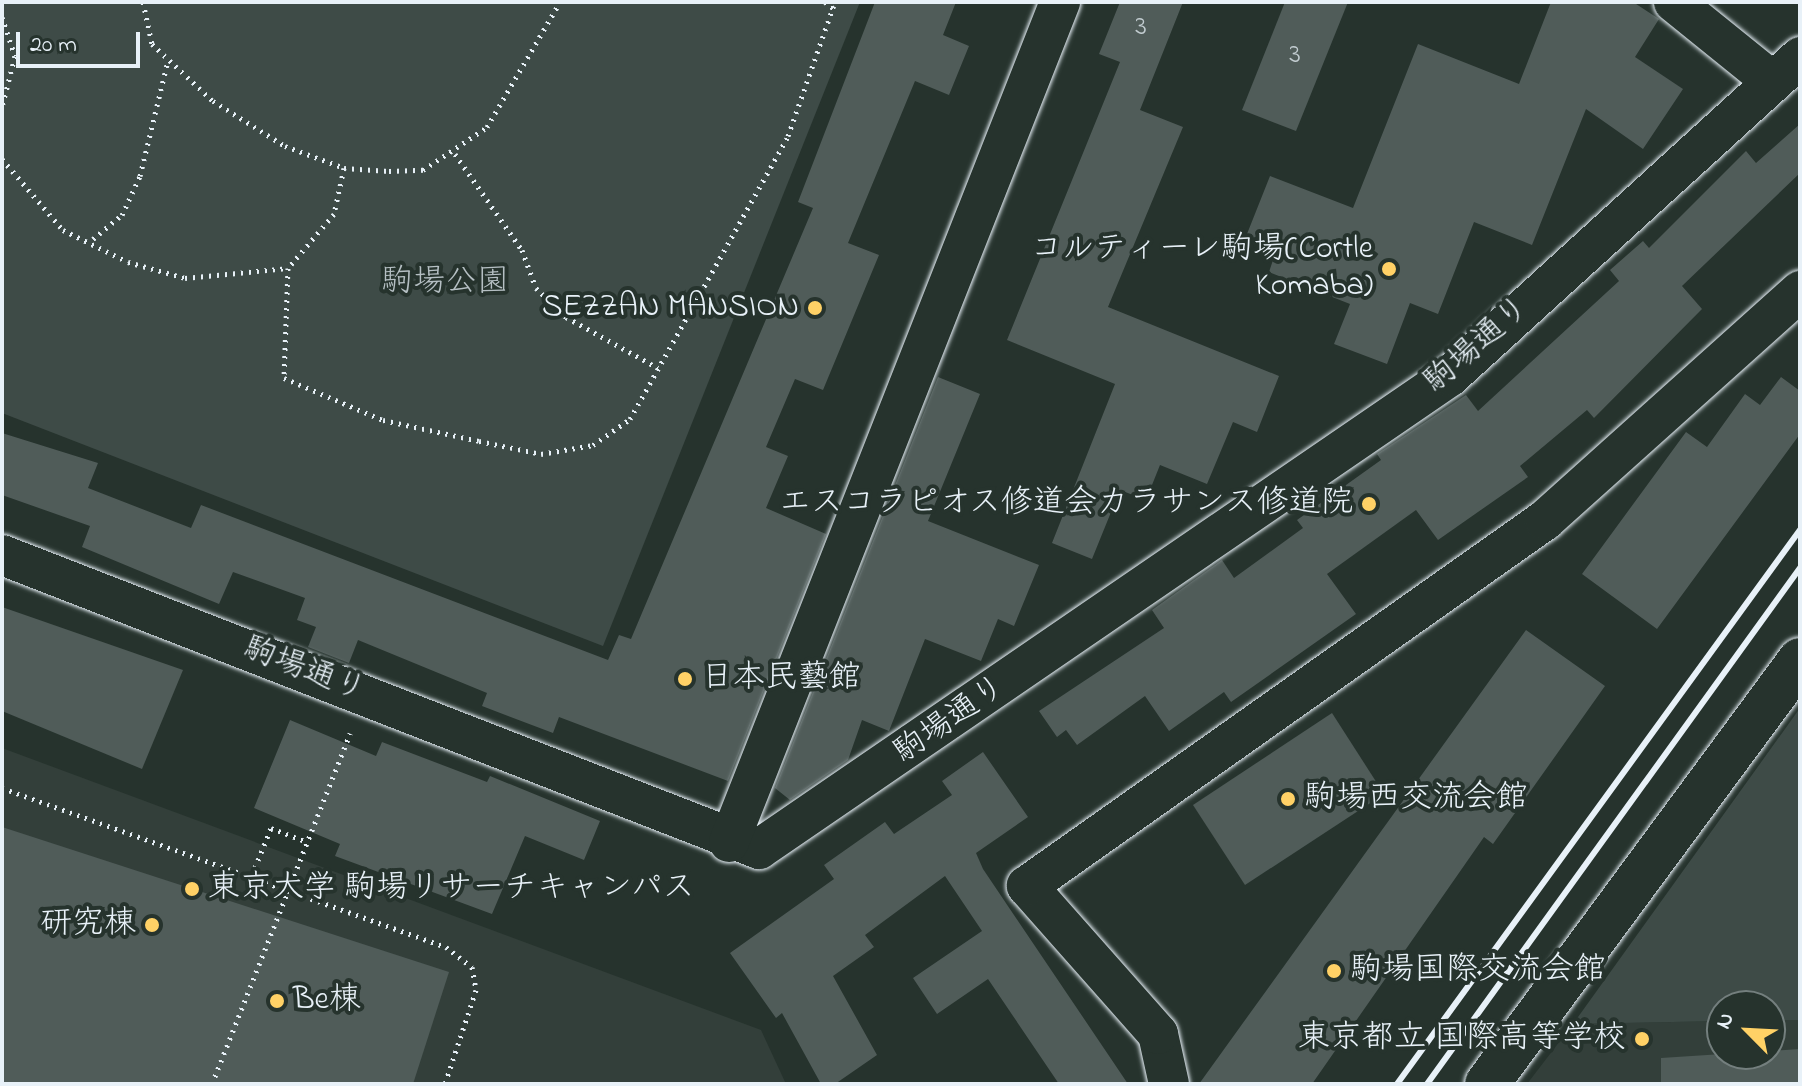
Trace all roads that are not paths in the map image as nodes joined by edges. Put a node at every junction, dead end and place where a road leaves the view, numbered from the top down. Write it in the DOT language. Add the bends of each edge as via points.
graph roads {
  1 [pos="1060,2"];
  2 [pos="1674,2"];
  3 [pos="1786,69"];
  4 [pos="1800,291"];
  5 [pos="2,555"];
  6 [pos="1800,660"];
  7 [pos="729,842"];
  8 [pos="1169,1084"];
  9 [pos="1487,1084"];
  1 -- 7 [label="street"];
  2 -- 3 [label="street, 駒場通り"];
  3 -- 7 [label="street, 駒場通り" via="1450,376 780,840 759,849"];
  4 -- 8 [label="street" via="1545,520 1027,886 1158,1034"];
  5 -- 7 [label="street, 駒場通り"];
  6 -- 9 [label="street"];
}
